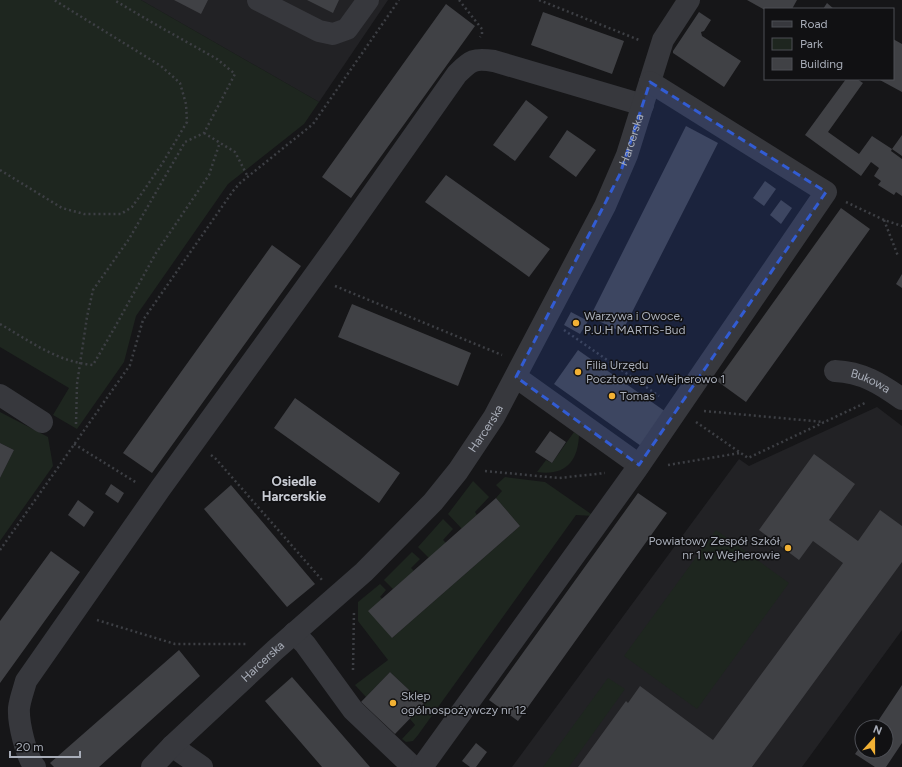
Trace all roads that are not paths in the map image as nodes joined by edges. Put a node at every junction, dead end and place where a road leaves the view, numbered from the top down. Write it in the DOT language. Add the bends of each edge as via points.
graph roads {
  1 [pos="258,0"];
  2 [pos="368,0"];
  3 [pos="689,0"];
  4 [pos="650,82"];
  5 [pos="642,105"];
  6 [pos="835,370"];
  7 [pos="516,377"];
  8 [pos="0,395"];
  9 [pos="902,399"];
  10 [pos="42,422"];
  11 [pos="639,465"];
  12 [pos="294,633"];
  13 [pos="172,746"];
  14 [pos="35,767"];
  15 [pos="152,767"];
  16 [pos="202,767"];
  17 [pos="413,767"];
  18 [pos="422,767"];
  1 -- 2 [label="street" via="319,31 333,34 347,29"];
  3 -- 4 [label="street, Harcerska" via="663,40"];
  4 -- 5 [label="street, Harcerska"];
  4 -- 11 [label="street" via="826,192"];
  5 -- 7 [label="street, Harcerska" via="627,155 605,206"];
  5 -- 14 [label="street" via="494,61 480,59 468,63 457,74 26,681 19,708 23,740"];
  6 -- 9 [label="street, Bukowa" via="863,375"];
  7 -- 11 [label="street"];
  7 -- 12 [label="street, Harcerska" via="494,417 458,471 433,502 364,572"];
  8 -- 10 [label="street"];
  11 -- 18 [label="street"];
  12 -- 13 [label="street, Harcerska"];
  12 -- 17 [label="street" via="305,644 353,710"];
  13 -- 15 [label="street, Harcerska"];
  13 -- 16 [label="street"];
}
